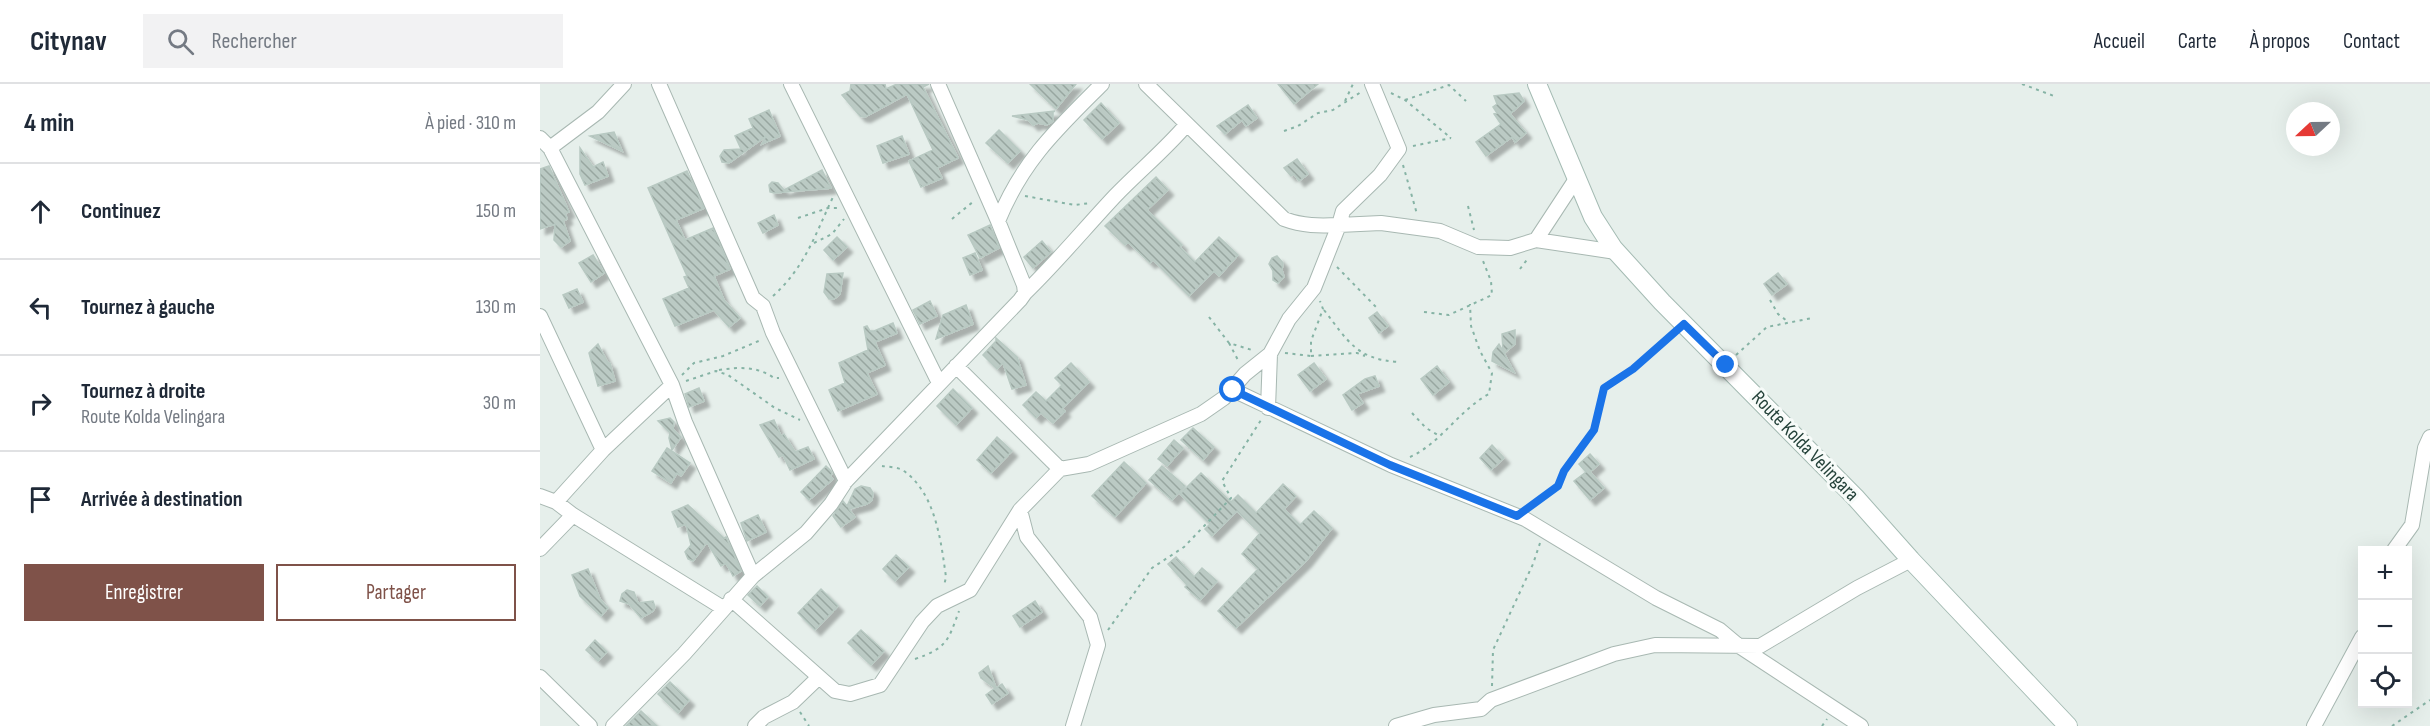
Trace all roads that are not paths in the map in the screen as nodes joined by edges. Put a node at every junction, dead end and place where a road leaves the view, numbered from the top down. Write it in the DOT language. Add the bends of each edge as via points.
graph roads {
  1 [pos="624,84"];
  2 [pos="659,84"];
  3 [pos="938,84"];
  4 [pos="1086,84"];
  5 [pos="1102,84"];
  6 [pos="1146,84"];
  7 [pos="1539,85"];
  8 [pos="795,86"];
  9 [pos="1369,86"];
  10 [pos="1084,102"];
  11 [pos="1186,124"];
  12 [pos="545,143"];
  13 [pos="1576,179"];
  14 [pos="998,221"];
  15 [pos="1339,225"];
  16 [pos="1536,240"];
  17 [pos="1616,252"];
  18 [pos="1024,293"];
  19 [pos="540,315"];
  20 [pos="1270,354"];
  21 [pos="956,366"];
  22 [pos="939,383"];
  23 [pos="672,385"];
  24 [pos="1233,390"];
  25 [pos="1268,408"];
  26 [pos="2430,437"];
  27 [pos="603,450"];
  28 [pos="1060,469"];
  29 [pos="846,481"];
  30 [pos="540,496"];
  31 [pos="556,502"];
  32 [pos="1020,510"];
  33 [pos="573,515"];
  34 [pos="2397,546"];
  35 [pos="540,549"];
  36 [pos="1911,560"];
  37 [pos="753,576"];
  38 [pos="727,603"];
  39 [pos="2358,644"];
  40 [pos="1739,646"];
  41 [pos="819,676"];
  42 [pos="540,677"];
  43 [pos="590,726"];
  44 [pos="613,726"];
  45 [pos="755,726"];
  46 [pos="1073,726"];
  47 [pos="1396,726"];
  48 [pos="1861,726"];
  49 [pos="2068,726"];
  50 [pos="2314,726"];
  1 -- 12 [label="street" via="598,112"];
  2 -- 29 [label="street" via="753,298 763,306"];
  3 -- 14 [label="street"];
  4 -- 10 [label="street"];
  5 -- 10 [label="street"];
  6 -- 11 [label="street"];
  7 -- 13 [label="main road, Route Kolda Velingara"];
  8 -- 22 [label="street"];
  9 -- 15 [label="street" via="1399,149 1380,175 1343,211"];
  10 -- 14 [label="street" via="1029,162"];
  11 -- 15 [label="street" via="1284,219 1301,225"];
  11 -- 18 [label="street"];
  12 -- 23 [label="street"];
  13 -- 16 [label="street"];
  13 -- 17 [label="main road, Route Kolda Velingara" via="1593,217"];
  14 -- 18 [label="street"];
  15 -- 16 [label="street" via="1381,223 1440,231 1478,247 1510,248"];
  15 -- 20 [label="street" via="1314,288 1289,319"];
  16 -- 17 [label="street"];
  17 -- 36 [label="main road, Route Kolda Velingara"];
  18 -- 21 [label="street"];
  19 -- 27 [label="street"];
  20 -- 24 [label="street" via="1245,374"];
  20 -- 25 [label="street"];
  21 -- 22 [label="street"];
  21 -- 28 [label="street"];
  22 -- 29 [label="street"];
  23 -- 27 [label="street"];
  23 -- 37 [label="street"];
  24 -- 25 [label="street"];
  24 -- 28 [label="street" via="1201,414 1089,464"];
  25 -- 40 [label="street" via="1405,471 1517,516 1656,598 1720,630"];
  26 -- 34 [label="street" via="2412,525"];
  27 -- 31 [label="street"];
  28 -- 32 [label="street"];
  29 -- 37 [label="street" via="806,533"];
  30 -- 31 [label="street"];
  31 -- 33 [label="street"];
  32 -- 41 [label="street" via="970,590 937,606 880,685 850,694 835,691"];
  32 -- 46 [label="street" via="1027,537 1090,617 1098,645"];
  33 -- 35 [label="street"];
  33 -- 38 [label="street"];
  36 -- 40 [label="street" via="1760,646"];
  36 -- 49 [label="main road, Route Kolda Velingara"];
  37 -- 38 [label="street"];
  38 -- 41 [label="street"];
  38 -- 44 [label="street" via="684,654"];
  39 -- 50 [label="street"];
  40 -- 47 [label="street" via="1655,645 1614,654 1491,700 1481,708"];
  40 -- 48 [label="street"];
  41 -- 45 [label="street" via="793,702"];
  42 -- 43 [label="street"];
}
